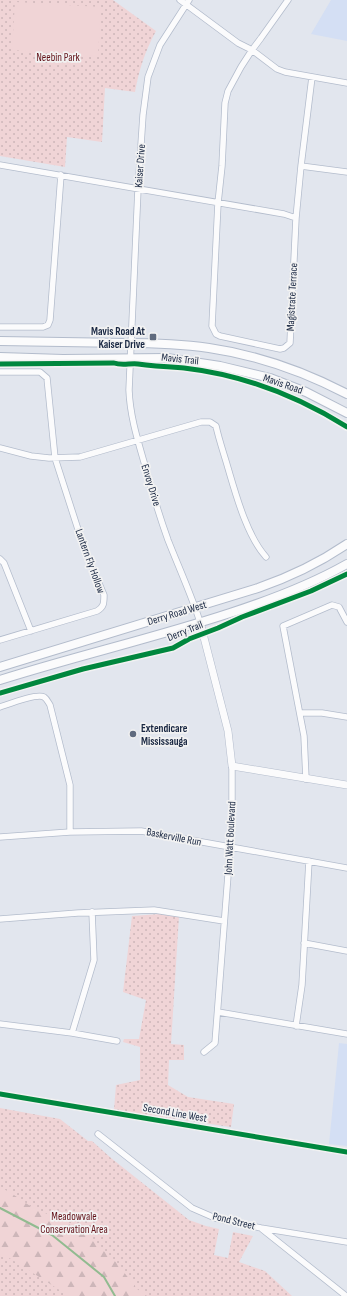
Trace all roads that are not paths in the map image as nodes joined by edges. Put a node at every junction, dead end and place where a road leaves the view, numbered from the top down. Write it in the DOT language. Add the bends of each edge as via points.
graph roads {
  1 [pos="180,0"];
  2 [pos="288,0"];
  3 [pos="187,2"];
  4 [pos="252,50"];
  5 [pos="312,77"];
  6 [pos="347,83"];
  7 [pos="0,165"];
  8 [pos="301,166"];
  9 [pos="347,172"];
  10 [pos="61,175"];
  11 [pos="138,189"];
  12 [pos="218,203"];
  13 [pos="296,218"];
  14 [pos="0,327"];
  15 [pos="0,341"];
  16 [pos="131,343"];
  17 [pos="0,357"];
  18 [pos="130,358"];
  19 [pos="0,372"];
  20 [pos="347,394"];
  21 [pos="347,413"];
  22 [pos="138,441"];
  23 [pos="0,448"];
  24 [pos="55,458"];
  25 [pos="347,544"];
  26 [pos="266,557"];
  27 [pos="0,559"];
  28 [pos="347,564"];
  29 [pos="195,607"];
  30 [pos="200,622"];
  31 [pos="347,622"];
  32 [pos="31,631"];
  33 [pos="0,640"];
  34 [pos="0,667"];
  35 [pos="0,680"];
  36 [pos="0,707"];
  37 [pos="300,713"];
  38 [pos="347,717"];
  39 [pos="232,766"];
  40 [pos="306,779"];
  41 [pos="347,785"];
  42 [pos="70,832"];
  43 [pos="0,837"];
  44 [pos="229,848"];
  45 [pos="309,861"];
  46 [pos="347,868"];
  47 [pos="92,912"];
  48 [pos="0,919"];
  49 [pos="224,921"];
  50 [pos="304,944"];
  51 [pos="347,951"];
  52 [pos="218,1012"];
  53 [pos="0,1024"];
  54 [pos="296,1026"];
  55 [pos="72,1033"];
  56 [pos="347,1034"];
  57 [pos="117,1041"];
  58 [pos="204,1052"];
  59 [pos="0,1094"];
  60 [pos="98,1134"];
  61 [pos="347,1152"];
  62 [pos="262,1228"];
  63 [pos="347,1242"];
  64 [pos="346,1296"];
  1 -- 3 [label="street"];
  2 -- 4 [label="street"];
  3 -- 4 [label="street" via="238,43"];
  3 -- 11 [label="street, Kaiser Drive" via="160,45 148,77"];
  4 -- 5 [label="street" via="277,69"];
  4 -- 12 [label="street" via="228,91"];
  5 -- 6 [label="street"];
  5 -- 8 [label="street"];
  7 -- 10 [label="street"];
  8 -- 9 [label="street"];
  8 -- 13 [label="street"];
  10 -- 11 [label="street"];
  10 -- 14 [label="street" via="48,325"];
  11 -- 12 [label="street"];
  11 -- 16 [label="street, Kaiser Drive"];
  12 -- 13 [label="street"];
  12 -- 13 [label="street, Magistrate Terrace" via="213,330 220,336 280,349 290,343"];
  15 -- 16 [label="main road, Mavis Road"];
  16 -- 18 [label="street, Envoy Drive"];
  16 -- 20 [label="main road, Mavis Road" via="232,352 301,373"];
  17 -- 18 [label="main road, Mavis Road"];
  18 -- 21 [label="main road, Mavis Road" via="167,358 220,366 270,378 306,392"];
  18 -- 22 [label="street, Envoy Drive" via="130,408"];
  19 -- 24 [label="street" via="40,372 47,378"];
  22 -- 24 [label="street" via="80,457"];
  22 -- 26 [label="street" via="201,422 210,422 216,426 238,502 258,547"];
  22 -- 29 [label="street, Envoy Drive" via="164,529"];
  23 -- 24 [label="street" via="31,456"];
  24 -- 32 [label="street, Lantern Fly Hollow" via="84,548 104,595 104,602 97,611"];
  25 -- 29 [label="main road, Derry Road West" via="309,567 282,579"];
  27 -- 32 [label="street" via="4,563"];
  28 -- 30 [label="main road, Derry Road West" via="264,601"];
  29 -- 30 [label="street, Envoy Drive"];
  29 -- 34 [label="main road, Derry Road West"];
  30 -- 35 [label="main road, Derry Road West"];
  30 -- 39 [label="street, John Watt Boulevard" via="228,731"];
  31 -- 37 [label="street" via="339,608 332,605 282,626"];
  32 -- 33 [label="street, Lantern Fly Hollow"];
  36 -- 42 [label="street" via="37,696 44,696 50,705 70,785"];
  37 -- 38 [label="street"];
  37 -- 40 [label="street"];
  39 -- 40 [label="street"];
  39 -- 44 [label="street, John Watt Boulevard"];
  40 -- 41 [label="street"];
  42 -- 43 [label="street, Baskerville Run"];
  42 -- 44 [label="street, Baskerville Run" via="141,831"];
  44 -- 45 [label="street, Baskerville Run"];
  44 -- 49 [label="street, John Watt Boulevard"];
  45 -- 46 [label="street, Baskerville Run"];
  45 -- 50 [label="street"];
  47 -- 48 [label="street"];
  47 -- 49 [label="street" via="154,910"];
  47 -- 55 [label="street" via="94,960"];
  49 -- 52 [label="street, John Watt Boulevard"];
  50 -- 51 [label="street"];
  50 -- 54 [label="street"];
  52 -- 54 [label="street"];
  52 -- 58 [label="street, John Watt Boulevard" via="215,1043"];
  53 -- 55 [label="street"];
  54 -- 56 [label="street"];
  55 -- 57 [label="street"];
  59 -- 61 [label="street, Second Line West"];
  60 -- 62 [label="street, Pond Street" via="192,1208 215,1218"];
  62 -- 63 [label="street, Pond Street"];
  62 -- 64 [label="street"];
}
